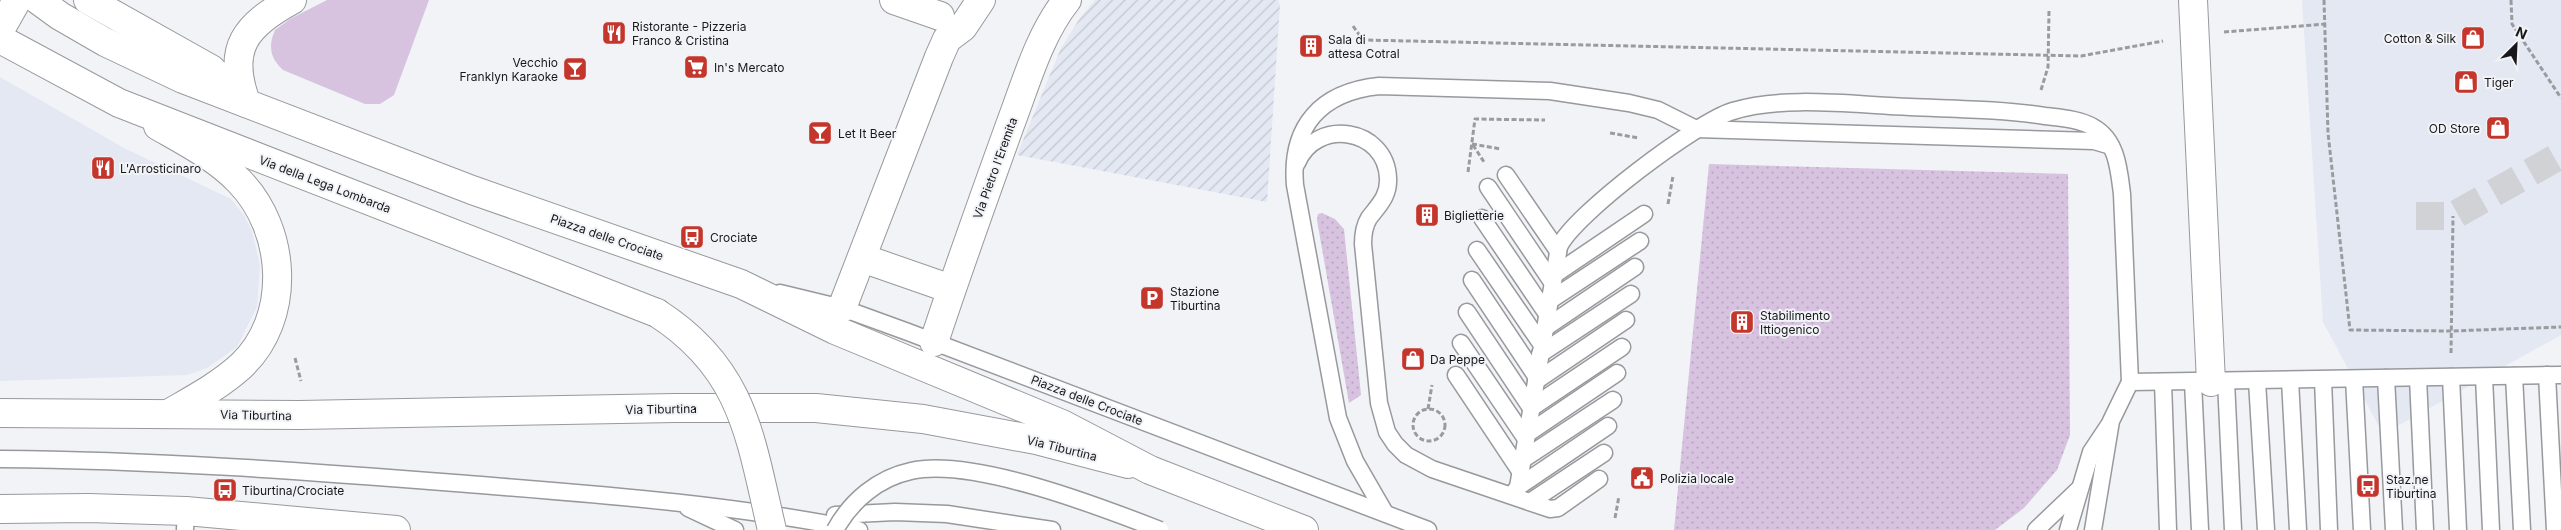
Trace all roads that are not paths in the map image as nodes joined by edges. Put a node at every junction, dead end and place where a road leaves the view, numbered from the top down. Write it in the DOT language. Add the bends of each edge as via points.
graph roads {
  1 [pos="17,0"];
  2 [pos="38,0"];
  3 [pos="88,0"];
  4 [pos="292,0"];
  5 [pos="894,0"];
  6 [pos="981,0"];
  7 [pos="1067,0"];
  8 [pos="2193,0"];
  9 [pos="940,19"];
  10 [pos="0,30"];
  11 [pos="0,39"];
  12 [pos="120,103"];
  13 [pos="246,103"];
  14 [pos="1696,129"];
  15 [pos="2111,146"];
  16 [pos="1506,175"];
  17 [pos="1295,185"];
  18 [pos="1488,187"];
  19 [pos="1644,214"];
  20 [pos="1482,218"];
  21 [pos="1640,241"];
  22 [pos="1477,250"];
  23 [pos="1558,251"];
  24 [pos="862,258"];
  25 [pos="1635,267"];
  26 [pos="1553,279"];
  27 [pos="1472,280"];
  28 [pos="741,284"];
  29 [pos="952,289"];
  30 [pos="1631,294"];
  31 [pos="842,308"];
  32 [pos="1466,312"];
  33 [pos="1547,314"];
  34 [pos="1626,320"];
  35 [pos="934,342"];
  36 [pos="1461,343"];
  37 [pos="1622,347"];
  38 [pos="1541,350"];
  39 [pos="1617,373"];
  40 [pos="1456,375"];
  41 [pos="2554,375"];
  42 [pos="2514,376"];
  43 [pos="2450,377"];
  44 [pos="2484,377"];
  45 [pos="2386,378"];
  46 [pos="2418,378"];
  47 [pos="1536,379"];
  48 [pos="2354,379"];
  49 [pos="2290,380"];
  50 [pos="2323,380"];
  51 [pos="2257,381"];
  52 [pos="2130,382"];
  53 [pos="2163,382"];
  54 [pos="2210,382"];
  55 [pos="1613,400"];
  56 [pos="1531,408"];
  57 [pos="0,413"];
  58 [pos="168,414"];
  59 [pos="2111,421"];
  60 [pos="1608,426"];
  61 [pos="1526,436"];
  62 [pos="1604,453"];
  63 [pos="0,459"];
  64 [pos="1150,470"];
  65 [pos="1516,478"];
  66 [pos="1599,479"];
  67 [pos="2080,488"];
  68 [pos="672,500"];
  69 [pos="1530,502"];
  70 [pos="0,509"];
  71 [pos="1385,513"];
  72 [pos="186,520"];
  73 [pos="781,523"];
  74 [pos="396,530"];
  75 [pos="736,530"];
  76 [pos="835,530"];
  77 [pos="859,530"];
  78 [pos="1052,530"];
  79 [pos="1160,530"];
  80 [pos="1304,530"];
  81 [pos="1428,530"];
  82 [pos="2036,530"];
  83 [pos="2068,530"];
  84 [pos="2093,530"];
  85 [pos="2168,530"];
  86 [pos="2200,530"];
  87 [pos="2233,530"];
  88 [pos="2266,530"];
  89 [pos="2298,530"];
  90 [pos="2329,530"];
  91 [pos="2362,530"];
  92 [pos="2394,530"];
  93 [pos="2425,530"];
  94 [pos="2458,530"];
  95 [pos="2491,530"];
  96 [pos="2522,530"];
  97 [pos="2555,530"];
  1 -- 10 [label="main road"];
  2 -- 13 [label="main road" via="60,16 151,65"];
  3 -- 13 [label="main road" via="211,69"];
  4 -- 13 [label="main road" via="260,21 244,41 237,74"];
  5 -- 9 [label="main road"];
  6 -- 9 [label="main road" via="963,27"];
  7 -- 29 [label="main road, Via Pietro l'Eremita" via="1050,27 1030,72"];
  8 -- 54 [label="main road"];
  9 -- 24 [label="main road" via="931,76"];
  11 -- 12 [label="main road, Via della Lega Lombarda"];
  12 -- 58 [label="main road" via="212,158 240,182 255,201 264,220 276,260 275,303 259,345 240,367 214,387"];
  12 -- 73 [label="main road, Via della Lega Lombarda, bridge" via="657,313 697,343 730,387"];
  13 -- 28 [label="main road, Piazza delle Crociate" via="472,190"];
  14 -- 15 [label="lane" via="2094,141"];
  14 -- 15 [label="lane" via="1732,111 1786,104 2008,111 2087,124 2103,135"];
  14 -- 17 [label="lane" via="1658,110 1550,91 1362,88 1324,104 1312,116 1295,151"];
  14 -- 23 [label="lane" via="1591,209 1566,234"];
  15 -- 52 [label="lane" via="2122,194"];
  16 -- 23 [label="lane"];
  17 -- 65 [label="lane" via="1296,168 1304,152 1325,136 1342,133 1360,137 1380,154 1387,170 1388,188 1381,205 1366,224 1363,244 1382,418 1395,444 1418,463"];
  17 -- 71 [label="lane" via="1338,418 1355,461"];
  18 -- 26 [label="lane"];
  19 -- 26 [label="lane"];
  20 -- 33 [label="lane"];
  21 -- 33 [label="lane"];
  22 -- 38 [label="lane"];
  23 -- 26 [label="lane"];
  24 -- 29 [label="main road"];
  24 -- 31 [label="main road"];
  25 -- 33 [label="lane"];
  26 -- 33 [label="lane"];
  27 -- 47 [label="lane"];
  28 -- 31 [label="lane, Piazza delle Crociate"];
  28 -- 64 [label="main road, Piazza delle Crociate" via="834,330 1062,424"];
  29 -- 35 [label="main road, Via Pietro l'Eremita"];
  30 -- 38 [label="lane"];
  31 -- 35 [label="lane, Piazza delle Crociate"];
  32 -- 56 [label="lane"];
  33 -- 38 [label="lane"];
  34 -- 47 [label="lane"];
  35 -- 71 [label="lane, Piazza delle Crociate"];
  36 -- 61 [label="lane"];
  37 -- 56 [label="lane"];
  38 -- 47 [label="lane"];
  39 -- 61 [label="lane"];
  40 -- 65 [label="lane"];
  41 -- 42 [label="lane"];
  41 -- 97 [label="lane"];
  42 -- 44 [label="lane"];
  42 -- 96 [label="lane"];
  43 -- 44 [label="lane"];
  43 -- 46 [label="lane"];
  43 -- 94 [label="lane"];
  44 -- 95 [label="lane"];
  45 -- 46 [label="lane"];
  45 -- 48 [label="lane"];
  45 -- 92 [label="lane"];
  46 -- 93 [label="lane"];
  47 -- 56 [label="lane"];
  48 -- 50 [label="lane"];
  48 -- 91 [label="lane"];
  49 -- 50 [label="lane"];
  49 -- 51 [label="lane"];
  49 -- 89 [label="lane"];
  50 -- 90 [label="lane"];
  51 -- 54 [label="lane"];
  51 -- 88 [label="lane"];
  52 -- 53 [label="lane"];
  52 -- 59 [label="lane"];
  53 -- 54 [label="lane"];
  53 -- 85 [label="lane"];
  54 -- 86 [label="lane"];
  54 -- 87 [label="lane"];
  55 -- 65 [label="lane"];
  56 -- 61 [label="lane"];
  57 -- 58 [label="main road, Via Tiburtina"];
  58 -- 64 [label="main road, Via Tiburtina" via="816,408 923,419 1036,440"];
  59 -- 67 [label="lane" via="2091,452"];
  59 -- 84 [label="lane"];
  60 -- 65 [label="lane"];
  61 -- 65 [label="lane"];
  62 -- 69 [label="lane"];
  63 -- 68 [label="lane" via="115,460 225,466"];
  64 -- 80 [label="main road, Via Tiburtina"];
  65 -- 69 [label="lane"];
  66 -- 69 [label="lane" via="1554,510"];
  67 -- 82 [label="lane"];
  67 -- 83 [label="lane"];
  68 -- 73 [label="lane"];
  68 -- 75 [label="lane"];
  70 -- 72 [label="main road" via="88,508"];
  71 -- 81 [label="lane, Piazza delle Crociate"];
  72 -- 74 [label="main road"];
  73 -- 77 [label="lane"];
  73 -- 78 [label="lane" via="895,512 940,513"];
  76 -- 79 [label="lane, bridge" via="855,503 880,483 902,473 937,468 1019,483 1113,511"];
}
